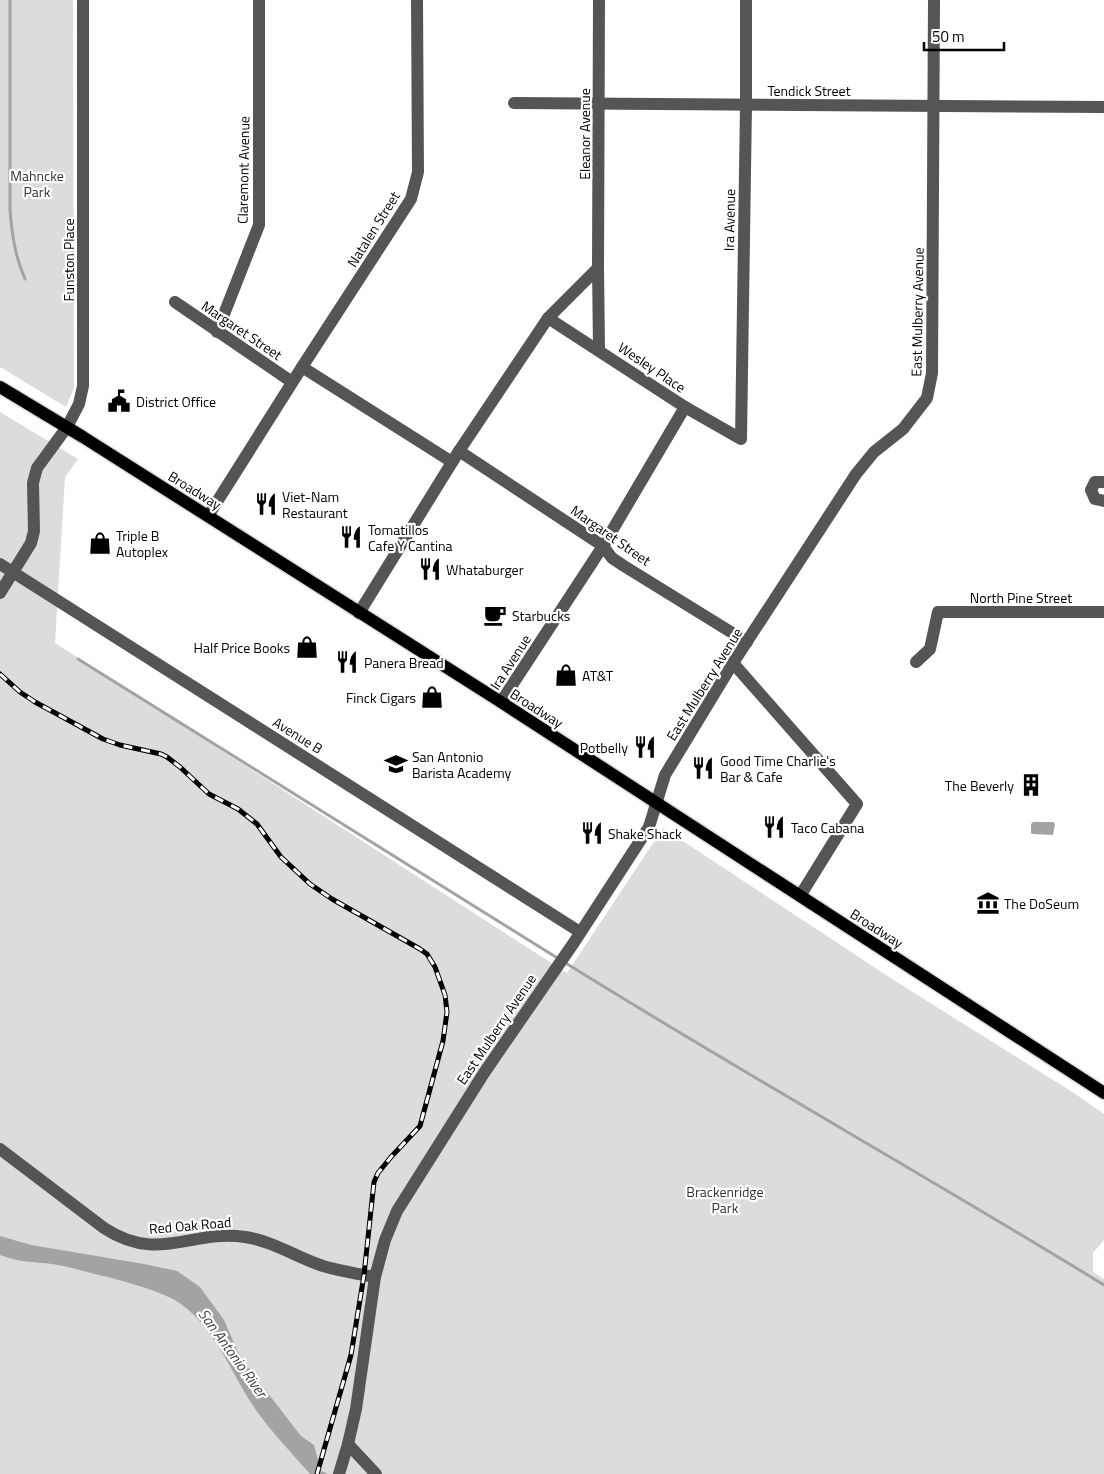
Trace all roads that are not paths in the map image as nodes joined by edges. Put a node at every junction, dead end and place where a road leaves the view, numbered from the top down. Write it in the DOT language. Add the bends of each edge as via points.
graph roads {
  1 [pos="83,0"];
  2 [pos="258,0"];
  3 [pos="417,0"];
  4 [pos="599,0"];
  5 [pos="746,0"];
  6 [pos="934,0"];
  7 [pos="514,102"];
  8 [pos="599,104"];
  9 [pos="746,105"];
  10 [pos="934,106"];
  11 [pos="1104,107"];
  12 [pos="598,268"];
  13 [pos="175,302"];
  14 [pos="548,318"];
  15 [pos="217,332"];
  16 [pos="599,350"];
  17 [pos="302,367"];
  18 [pos="292,382"];
  19 [pos="0,387"];
  20 [pos="686,407"];
  21 [pos="67,427"];
  22 [pos="741,440"];
  23 [pos="456,457"];
  24 [pos="1104,482"];
  25 [pos="1104,500"];
  26 [pos="208,516"];
  27 [pos="603,546"];
  28 [pos="0,564"];
  29 [pos="13,571"];
  30 [pos="0,593"];
  31 [pos="1104,612"];
  32 [pos="359,613"];
  33 [pos="746,642"];
  34 [pos="916,662"];
  35 [pos="733,663"];
  36 [pos="502,702"];
  37 [pos="657,803"];
  38 [pos="800,896"];
  39 [pos="580,932"];
  40 [pos="1104,1093"];
  41 [pos="0,1149"];
  42 [pos="375,1277"];
  43 [pos="348,1444"];
  44 [pos="340,1470"];
  45 [pos="376,1474"];
  1 -- 21 [label="street, Funston Place" via="83,386 79,404"];
  2 -- 15 [label="street, Claremont Avenue" via="259,225"];
  3 -- 17 [label="street, Natalen Street" via="418,172 411,199"];
  4 -- 8 [label="street, Eleanor Avenue"];
  5 -- 9 [label="street, Ira Avenue"];
  6 -- 10 [label="street, East Mulberry Avenue"];
  7 -- 8 [label="street, Tendick Street"];
  8 -- 9 [label="street, Tendick Street"];
  8 -- 12 [label="street, Eleanor Avenue"];
  9 -- 10 [label="street, Tendick Street"];
  9 -- 22 [label="street, Ira Avenue"];
  10 -- 11 [label="street, Tendick Street"];
  10 -- 33 [label="street, East Mulberry Avenue" via="932,373 927,398 903,429 864,462"];
  12 -- 14 [label="street"];
  12 -- 16 [label="street, Eleanor Avenue"];
  13 -- 15 [label="street, Margaret Street"];
  14 -- 16 [label="street, Wesley Place"];
  14 -- 23 [label="street"];
  15 -- 18 [label="street, Margaret Street"];
  16 -- 20 [label="street, Wesley Place"];
  17 -- 18 [label="street, Natalen Street"];
  17 -- 23 [label="street, Margaret Street"];
  18 -- 26 [label="street"];
  19 -- 21 [label="main road, Broadway"];
  20 -- 22 [label="street, Wesley Place"];
  20 -- 27 [label="street, Ira Avenue"];
  21 -- 26 [label="main road, Broadway"];
  21 -- 29 [label="street, Funston Place" via="37,468 32,483 34,531 31,543"];
  23 -- 27 [label="street, Margaret Street"];
  23 -- 32 [label="street"];
  24 -- 25 [label="street" via="1096,482 1090,490 1095,499"];
  26 -- 32 [label="main road, Broadway"];
  27 -- 33 [label="street, Margaret Street" via="612,558"];
  27 -- 36 [label="street, Ira Avenue"];
  28 -- 29 [label="street, Avenue B"];
  29 -- 30 [label="street, Funston Place"];
  29 -- 39 [label="street, Avenue B"];
  31 -- 34 [label="street, North Pine Street" via="938,612 930,649"];
  32 -- 36 [label="main road, Broadway"];
  33 -- 35 [label="street, East Mulberry Avenue"];
  35 -- 37 [label="street, East Mulberry Avenue" via="665,775"];
  35 -- 38 [label="street" via="857,804"];
  36 -- 37 [label="main road, Broadway"];
  37 -- 38 [label="main road, Broadway"];
  37 -- 39 [label="street, East Mulberry Avenue" via="649,827"];
  38 -- 40 [label="main road, Broadway"];
  39 -- 42 [label="street, East Mulberry Avenue" via="484,1073 397,1211"];
  41 -- 42 [label="street, Red Oak Road" via="122,1239 154,1245 244,1236 323,1266"];
  42 -- 43 [label="street, East Mulberry Avenue"];
  43 -- 44 [label="street, East Mulberry Avenue"];
  43 -- 45 [label="street"];
}
